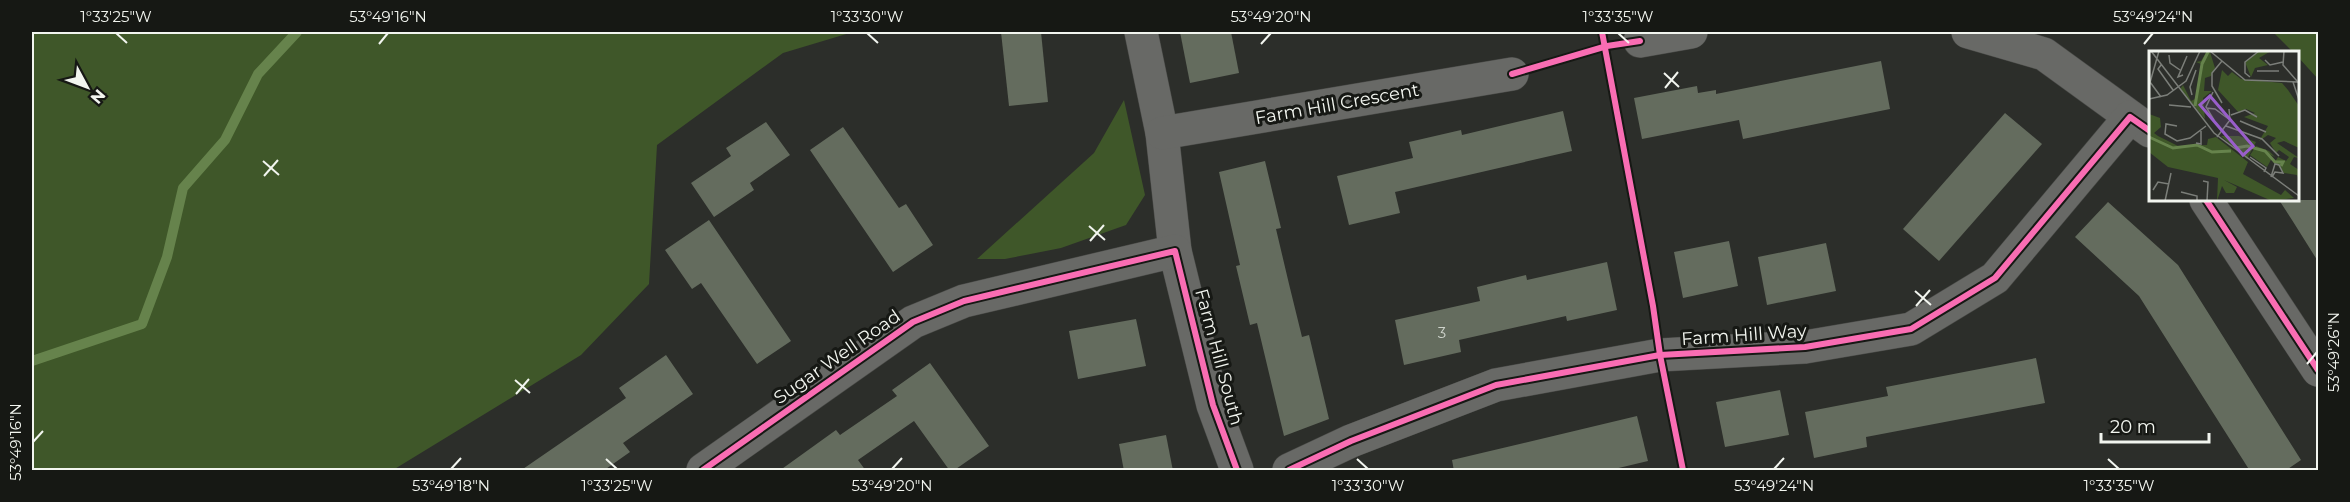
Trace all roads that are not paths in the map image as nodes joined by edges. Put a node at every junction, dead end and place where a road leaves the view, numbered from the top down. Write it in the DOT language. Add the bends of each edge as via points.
graph roads {
  1 [pos="1141,32"];
  2 [pos="1691,32"];
  3 [pos="1968,32"];
  4 [pos="1640,41"];
  5 [pos="1512,74"];
  6 [pos="2140,124"];
  7 [pos="1162,133"];
  8 [pos="2207,201"];
  9 [pos="1175,251"];
  10 [pos="2319,370"];
  11 [pos="704,471"];
  12 [pos="1237,471"];
  13 [pos="1289,471"];
  1 -- 7 [label="street, Farm Hill South"];
  2 -- 4 [label="street"];
  3 -- 6 [label="street" via="2044,54"];
  5 -- 7 [label="street, Farm Hill Crescent"];
  6 -- 13 [label="street, Farm Hill Way" via="1995,278 1911,329 1805,347 1660,355 1496,385 1351,441"];
  7 -- 9 [label="street, Farm Hill South"];
  8 -- 10 [label="street"];
  9 -- 11 [label="street, Sugar Well Road" via="964,301 913,322"];
  9 -- 12 [label="street, Farm Hill South" via="1213,405"];
}
